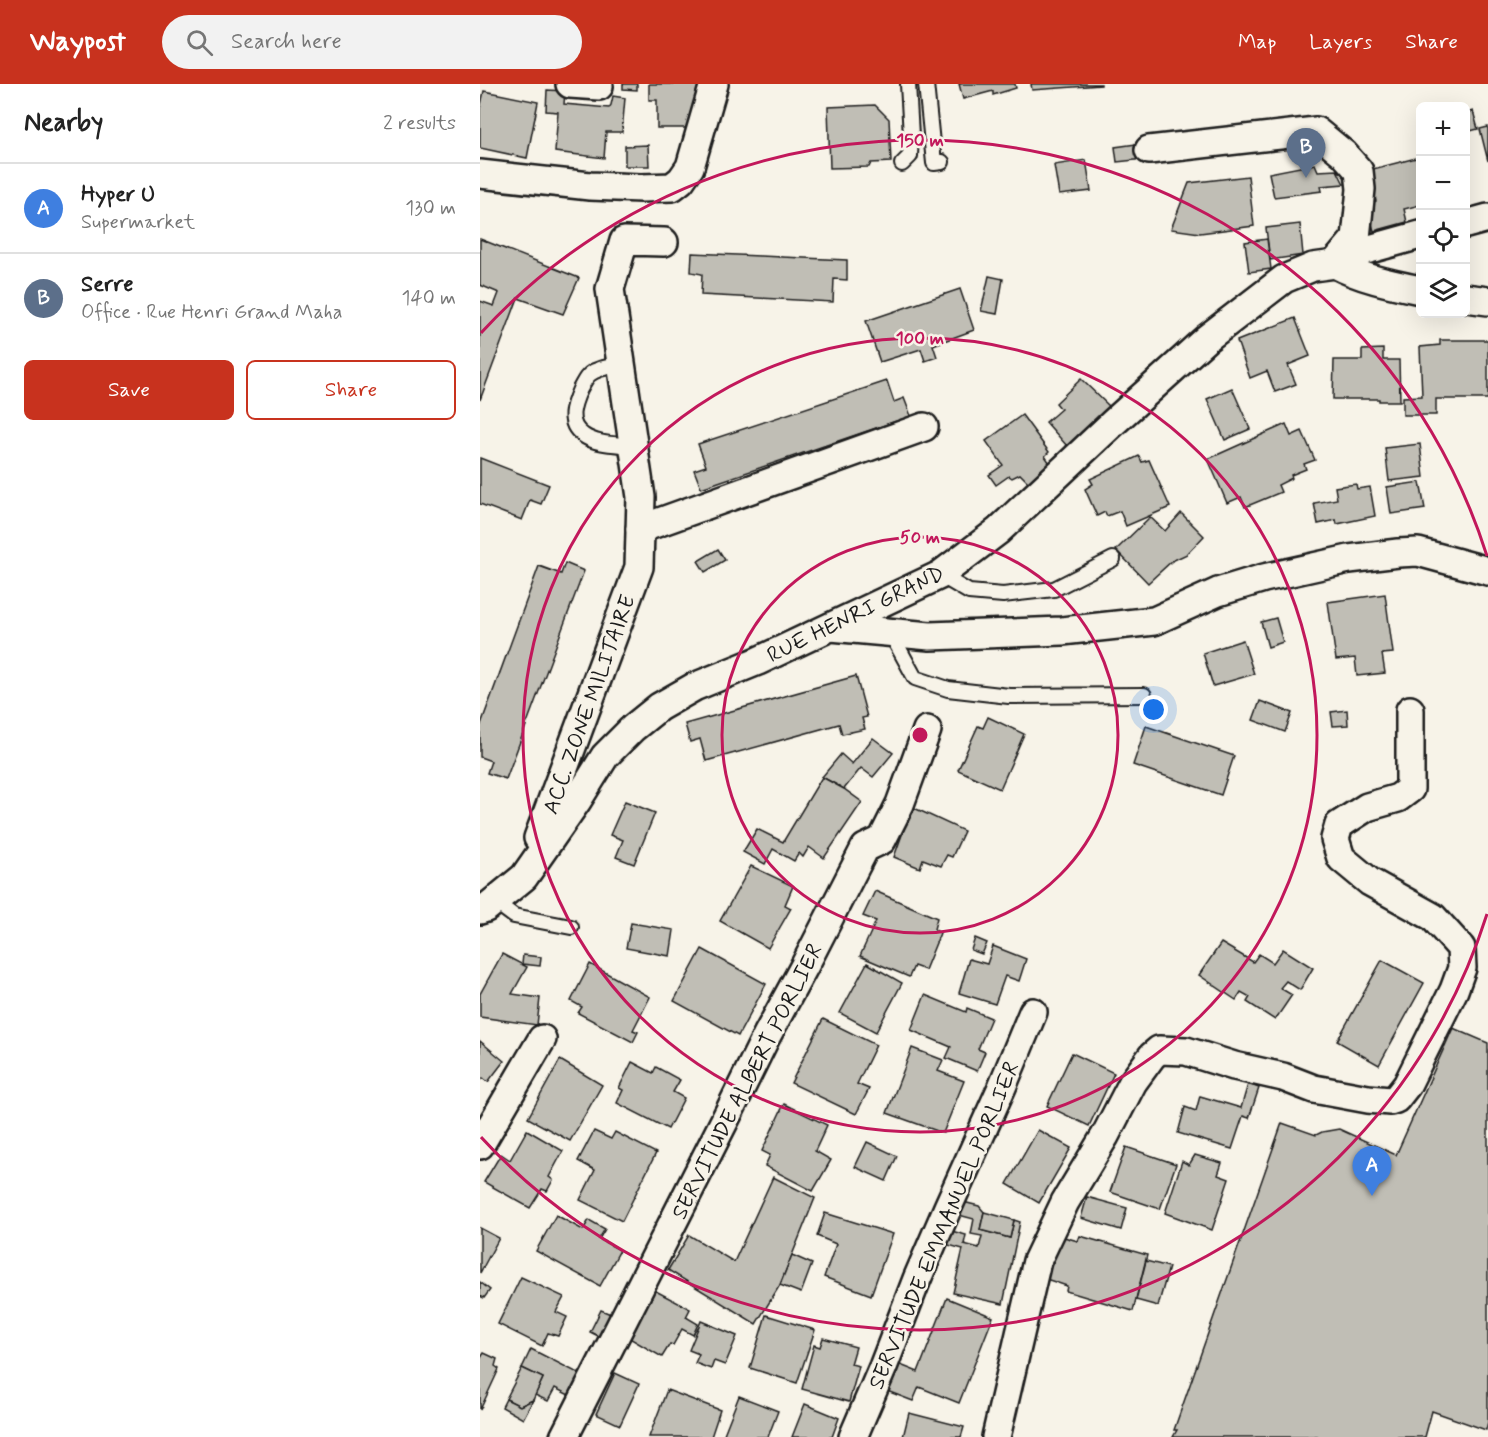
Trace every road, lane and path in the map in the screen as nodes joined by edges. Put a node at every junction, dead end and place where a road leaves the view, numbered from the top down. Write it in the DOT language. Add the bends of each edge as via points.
graph roads {
  1 [pos="570,84"];
  2 [pos="714,84"];
  3 [pos="908,84"];
  4 [pos="926,84"];
  5 [pos="599,86"];
  6 [pos="1149,150"];
  7 [pos="942,162"];
  8 [pos="902,164"];
  9 [pos="480,174"];
  10 [pos="1488,218"];
  11 [pos="1470,223"];
  12 [pos="1416,237"];
  13 [pos="664,242"];
  14 [pos="1344,264"];
  15 [pos="1416,289"];
  16 [pos="1470,299"];
  17 [pos="1488,301"];
  18 [pos="621,365"];
  19 [pos="924,427"];
  20 [pos="633,446"];
  21 [pos="640,529"];
  22 [pos="1113,559"];
  23 [pos="1488,571"];
  24 [pos="940,575"];
  25 [pos="830,627"];
  26 [pos="890,632"];
  27 [pos="1144,695"];
  28 [pos="1410,710"];
  29 [pos="927,730"];
  30 [pos="524,877"];
  31 [pos="487,906"];
  32 [pos="571,927"];
  33 [pos="1033,1012"];
  34 [pos="543,1039"];
  35 [pos="480,1145"];
  36 [pos="564,1437"];
  37 [pos="853,1437"];
  38 [pos="996,1437"];
  1 -- 5 [label="street"];
  2 -- 9 [label="street" via="690,167 672,188 590,186"];
  3 -- 8 [label="lane" via="912,136 910,156"];
  4 -- 7 [label="lane" via="934,163"];
  6 -- 14 [label="street" via="1316,131 1359,171 1356,238"];
  10 -- 11 [label="street"];
  12 -- 14 [label="street, RUE HENRI GRAND"];
  13 -- 18 [label="street, ACC. ZONE MILITAIRE" via="624,241 610,289"];
  14 -- 15 [label="street"];
  14 -- 24 [label="street, RUE HENRI GRAND" via="1312,267 1284,279 1206,339 998,531"];
  16 -- 17 [label="street"];
  18 -- 20 [label="street, ACC. ZONE MILITAIRE"];
  18 -- 20 [label="lane" via="601,368 585,379 572,407 572,420 588,438"];
  19 -- 21 [label="street"];
  20 -- 21 [label="street, ACC. ZONE MILITAIRE"];
  21 -- 30 [label="street, ACC. ZONE MILITAIRE" via="639,567"];
  22 -- 24 [label="lane" via="1054,589 1003,595 969,592"];
  23 -- 26 [label="street" via="1418,552 1398,553 1349,559 1264,578 1218,592 1154,621 1062,631 930,636"];
  24 -- 25 [label="street, RUE HENRI GRAND"];
  25 -- 26 [label="street"];
  25 -- 30 [label="street, RUE HENRI GRAND" via="694,687 633,728 605,756"];
  26 -- 27 [label="lane" via="915,678 948,689 1009,696"];
  28 -- 38 [label="street" via="1410,789 1398,798 1367,807 1339,825 1335,839 1341,858 1370,882 1433,917 1461,948 1462,968 1454,990 1407,1085 1396,1099 1368,1099 1314,1089 1186,1051 1160,1050 1152,1056 1133,1082 1065,1202 1037,1261"];
  29 -- 36 [label="street, SERVITUDE ALBERT PORLIER" via="900,804 882,840 865,848"];
  30 -- 31 [label="street, RUE HENRI GRAND"];
  31 -- 32 [label="lane" via="514,916"];
  33 -- 37 [label="street, SERVITUDE EMMANUEL PORLIER" via="917,1278"];
  34 -- 35 [label="street"];
}
